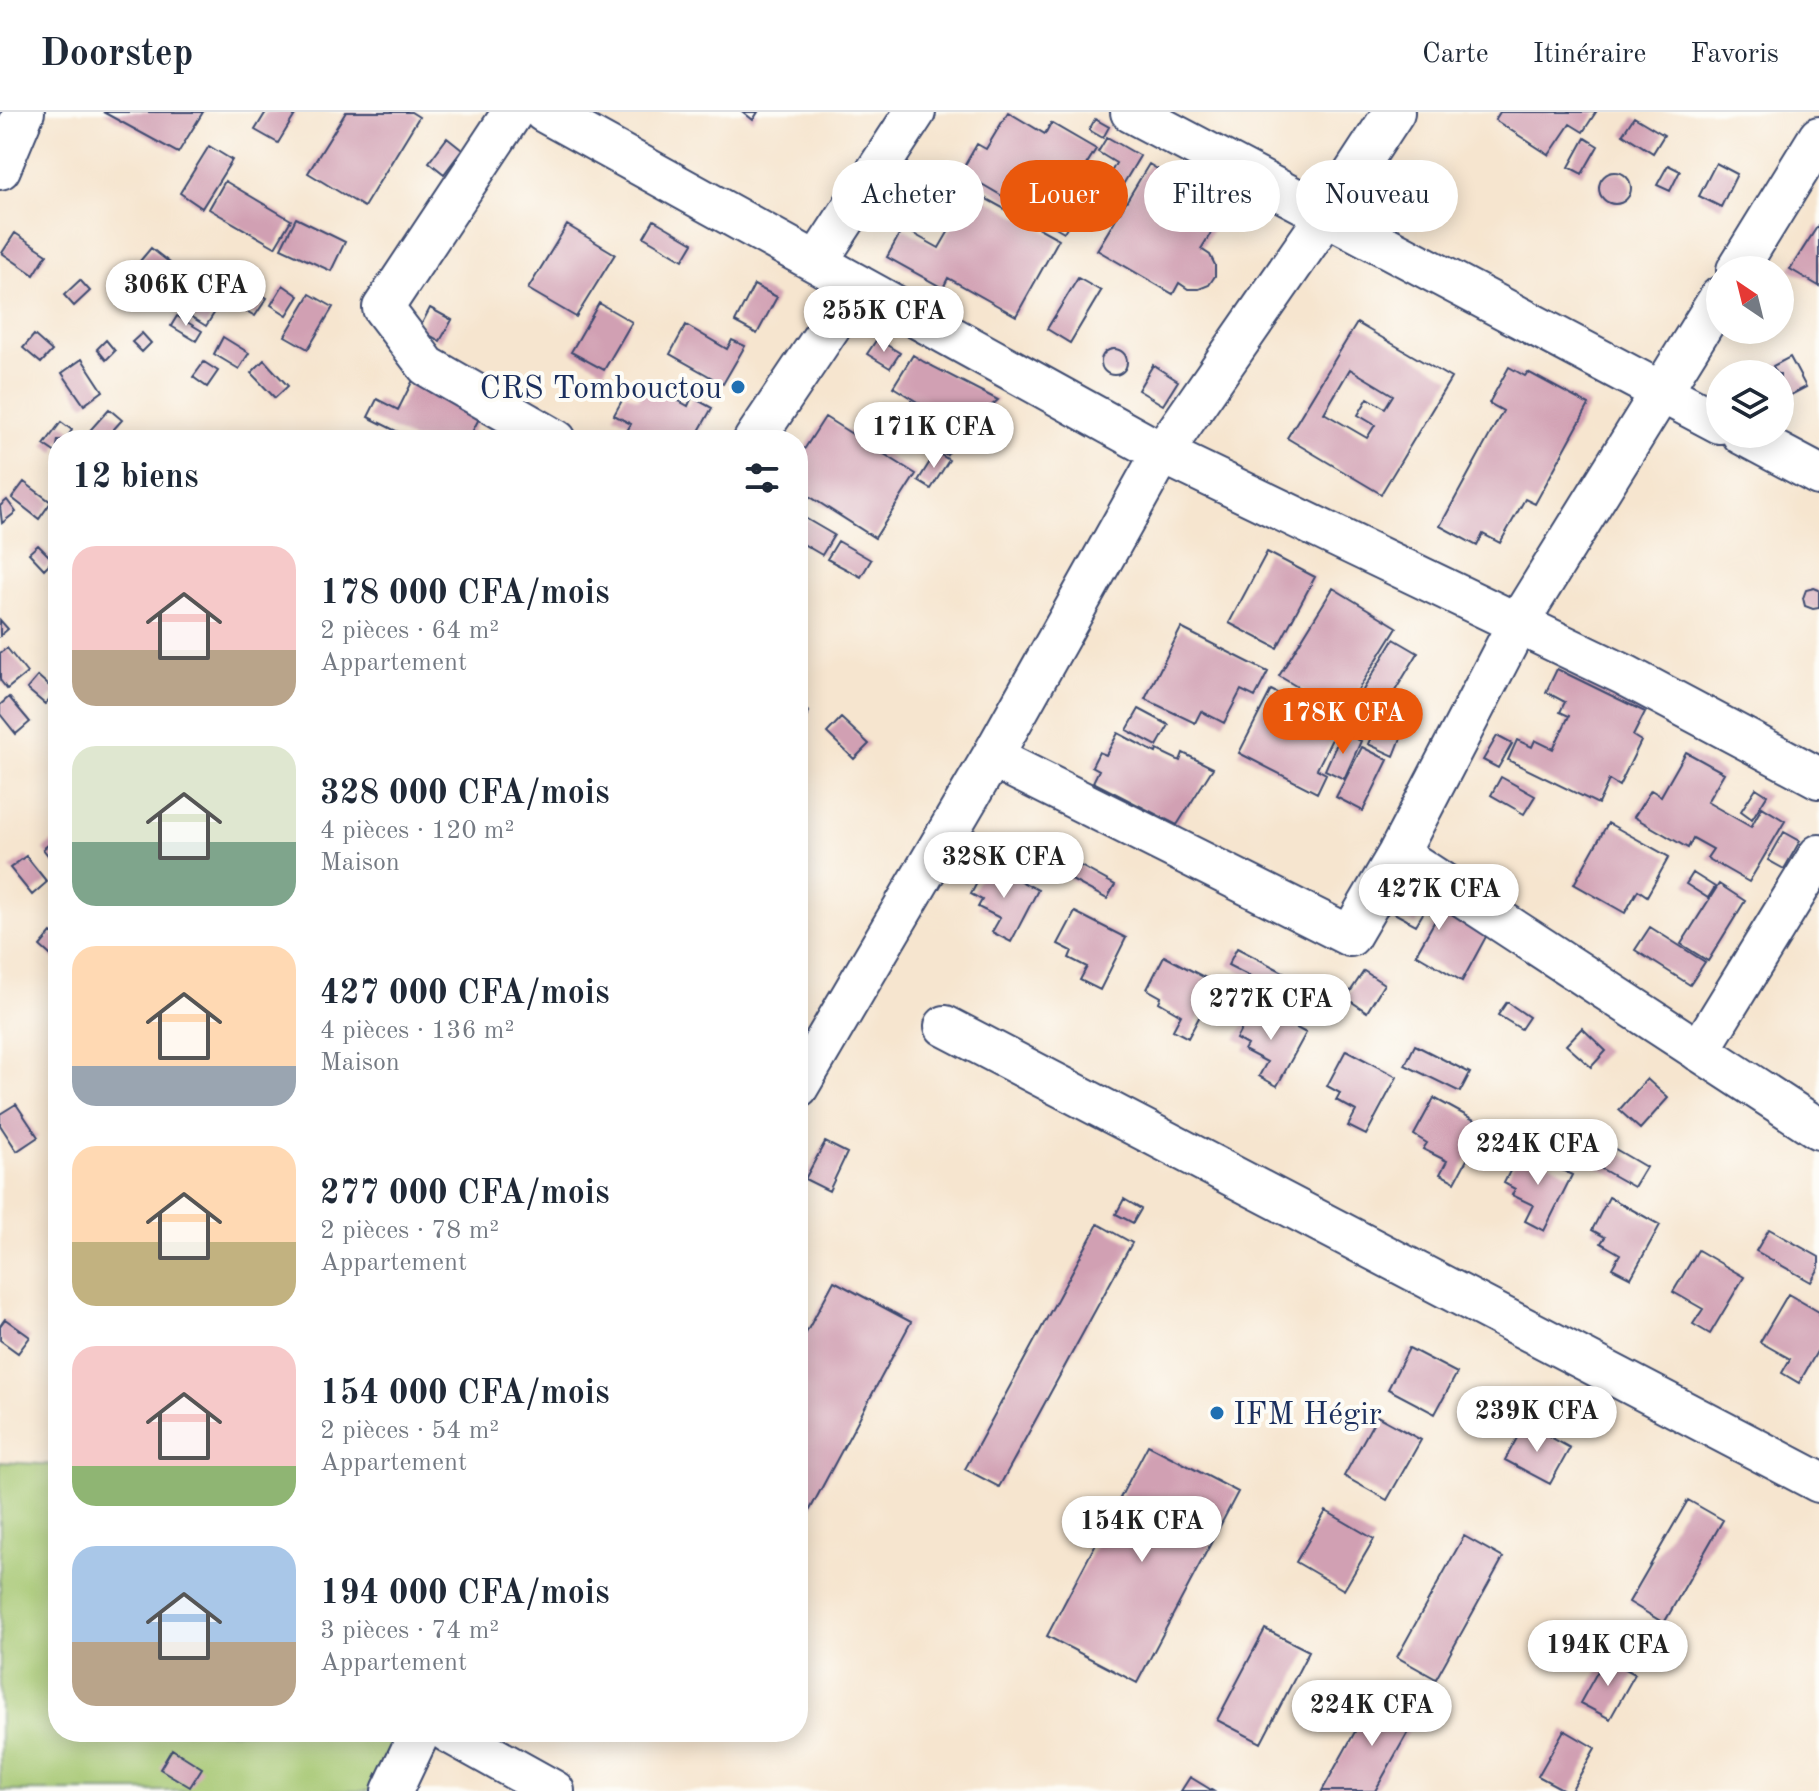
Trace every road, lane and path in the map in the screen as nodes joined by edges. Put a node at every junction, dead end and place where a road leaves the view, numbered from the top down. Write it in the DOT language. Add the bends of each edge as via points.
graph roads {
  1 [pos="24,112"];
  2 [pos="513,112"];
  3 [pos="544,112"];
  4 [pos="915,112"];
  5 [pos="1131,112"];
  6 [pos="1394,112"];
  7 [pos="1819,137"];
  8 [pos="1363,160"];
  9 [pos="0,169"];
  10 [pos="1296,200"];
  11 [pos="1315,232"];
  12 [pos="1356,232"];
  13 [pos="1746,256"];
  14 [pos="817,262"];
  15 [pos="858,285"];
  16 [pos="1706,320"];
  17 [pos="1661,392"];
  18 [pos="1706,416"];
  19 [pos="539,430"];
  20 [pos="761,430"];
  21 [pos="1768,448"];
  22 [pos="1162,453"];
  23 [pos="1819,475"];
  24 [pos="1518,623"];
  25 [pos="992,757"];
  26 [pos="1819,778"];
  27 [pos="1398,854"];
  28 [pos="1819,855"];
  29 [pos="945,1026"];
  30 [pos="1699,1051"];
  31 [pos="808,1070"];
  32 [pos="1819,1129"];
  33 [pos="1819,1482"];
  34 [pos="415,1742"];
  35 [pos="466,1742"];
  36 [pos="392,1791"];
  37 [pos="554,1791"];
  1 -- 9 [label="street"];
  2 -- 19 [label="street" via="383,308 427,366"];
  3 -- 14 [label="street"];
  4 -- 14 [label="street"];
  5 -- 10 [label="street"];
  6 -- 8 [label="street"];
  7 -- 13 [label="street"];
  11 -- 22 [label="street"];
  12 -- 17 [label="street"];
  14 -- 15 [label="street"];
  15 -- 20 [label="street"];
  15 -- 22 [label="street"];
  16 -- 17 [label="street"];
  17 -- 18 [label="street"];
  17 -- 24 [label="street"];
  21 -- 23 [label="street"];
  22 -- 24 [label="street"];
  22 -- 25 [label="street"];
  24 -- 26 [label="street"];
  24 -- 27 [label="street"];
  25 -- 27 [label="street" via="1350,936"];
  25 -- 31 [label="street"];
  27 -- 30 [label="street"];
  28 -- 30 [label="street"];
  29 -- 33 [label="street"];
  30 -- 32 [label="street"];
  34 -- 36 [label="street"];
  35 -- 37 [label="street"];
}
